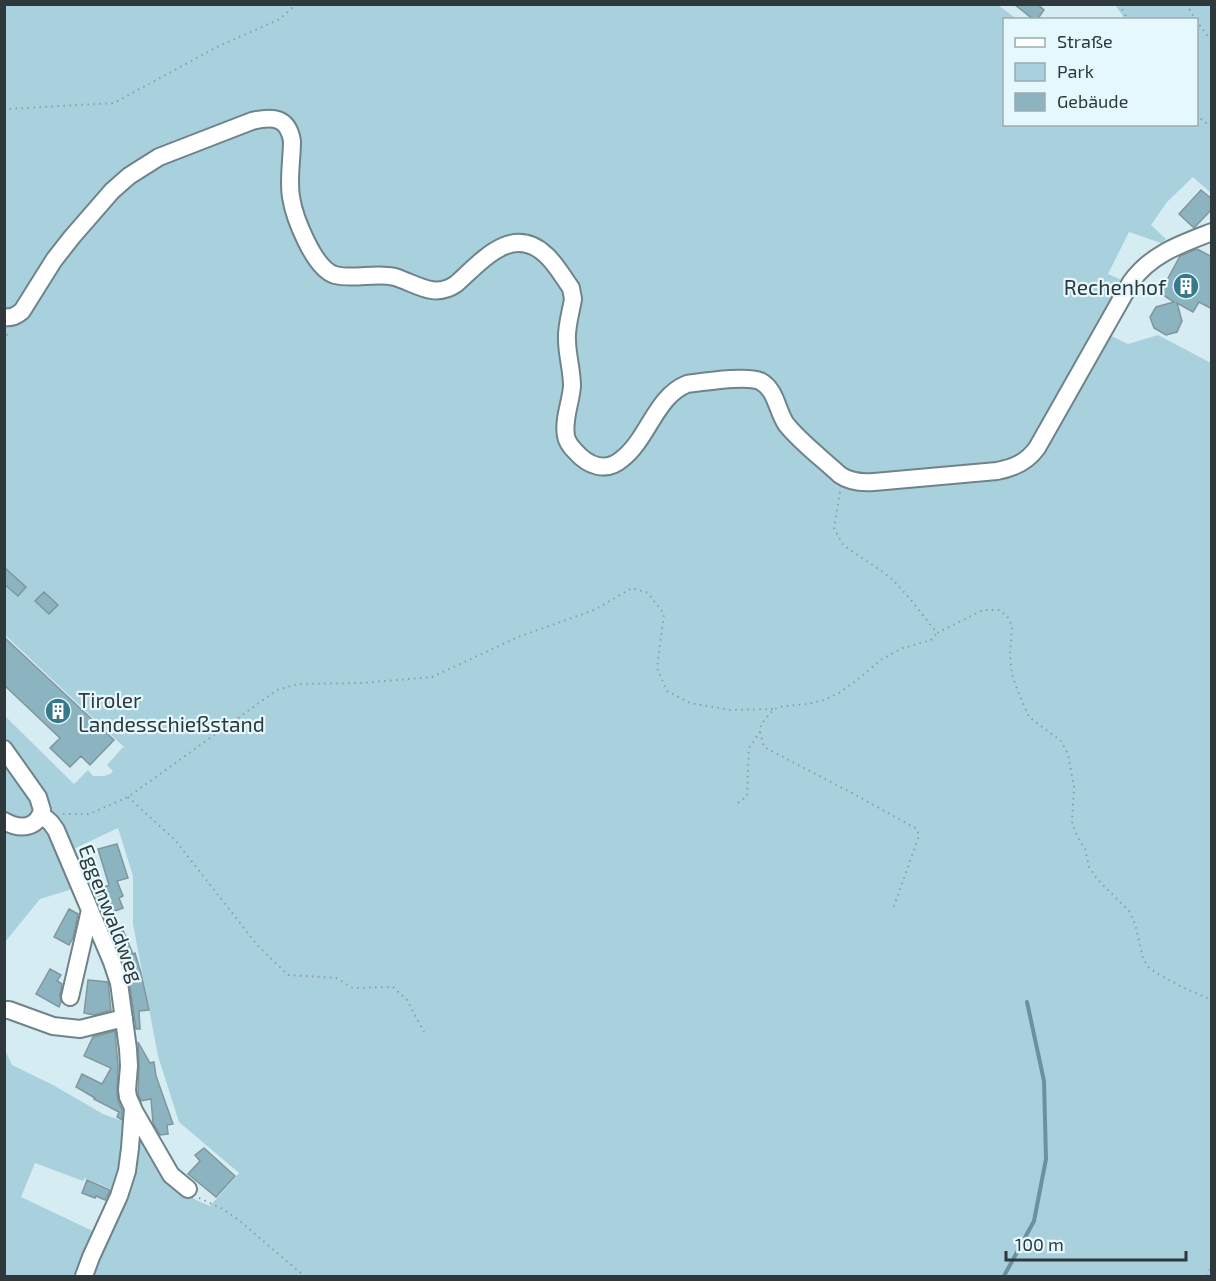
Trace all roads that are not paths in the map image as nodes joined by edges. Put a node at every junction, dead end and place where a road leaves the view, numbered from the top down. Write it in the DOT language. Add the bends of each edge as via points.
graph roads {
  1 [pos="1212,232"];
  2 [pos="4,317"];
  3 [pos="4,749"];
  4 [pos="41,814"];
  5 [pos="4,821"];
  6 [pos="90,910"];
  7 [pos="70,997"];
  8 [pos="4,1010"];
  9 [pos="124,1018"];
  10 [pos="133,1108"];
  11 [pos="188,1189"];
  12 [pos="84,1276"];
  1 -- 2 [label="street" via="1160,254 1137,273 1028,460 997,471 865,483 843,477 788,425 770,389 754,379 680,386 668,396 624,458 603,467 589,464 566,438 572,385 567,340 573,294 547,256 526,244 501,246 456,284 441,291 390,276 331,273 316,259 293,207 291,135 282,122 273,118 252,122 159,157 129,176 72,237 22,311"];
  3 -- 4 [label="street, Eggenwaldweg" via="38,796"];
  4 -- 5 [label="street" via="24,827"];
  4 -- 6 [label="street, Eggenwaldweg" via="56,830"];
  6 -- 7 [label="street"];
  6 -- 9 [label="street, Eggenwaldweg" via="119,983"];
  8 -- 9 [label="street" via="53,1026 80,1029"];
  9 -- 10 [label="street, Eggenwaldweg" via="129,1066 127,1093"];
  10 -- 11 [label="street" via="171,1174"];
  10 -- 12 [label="street, Eggenwaldweg" via="125,1178"];
}
